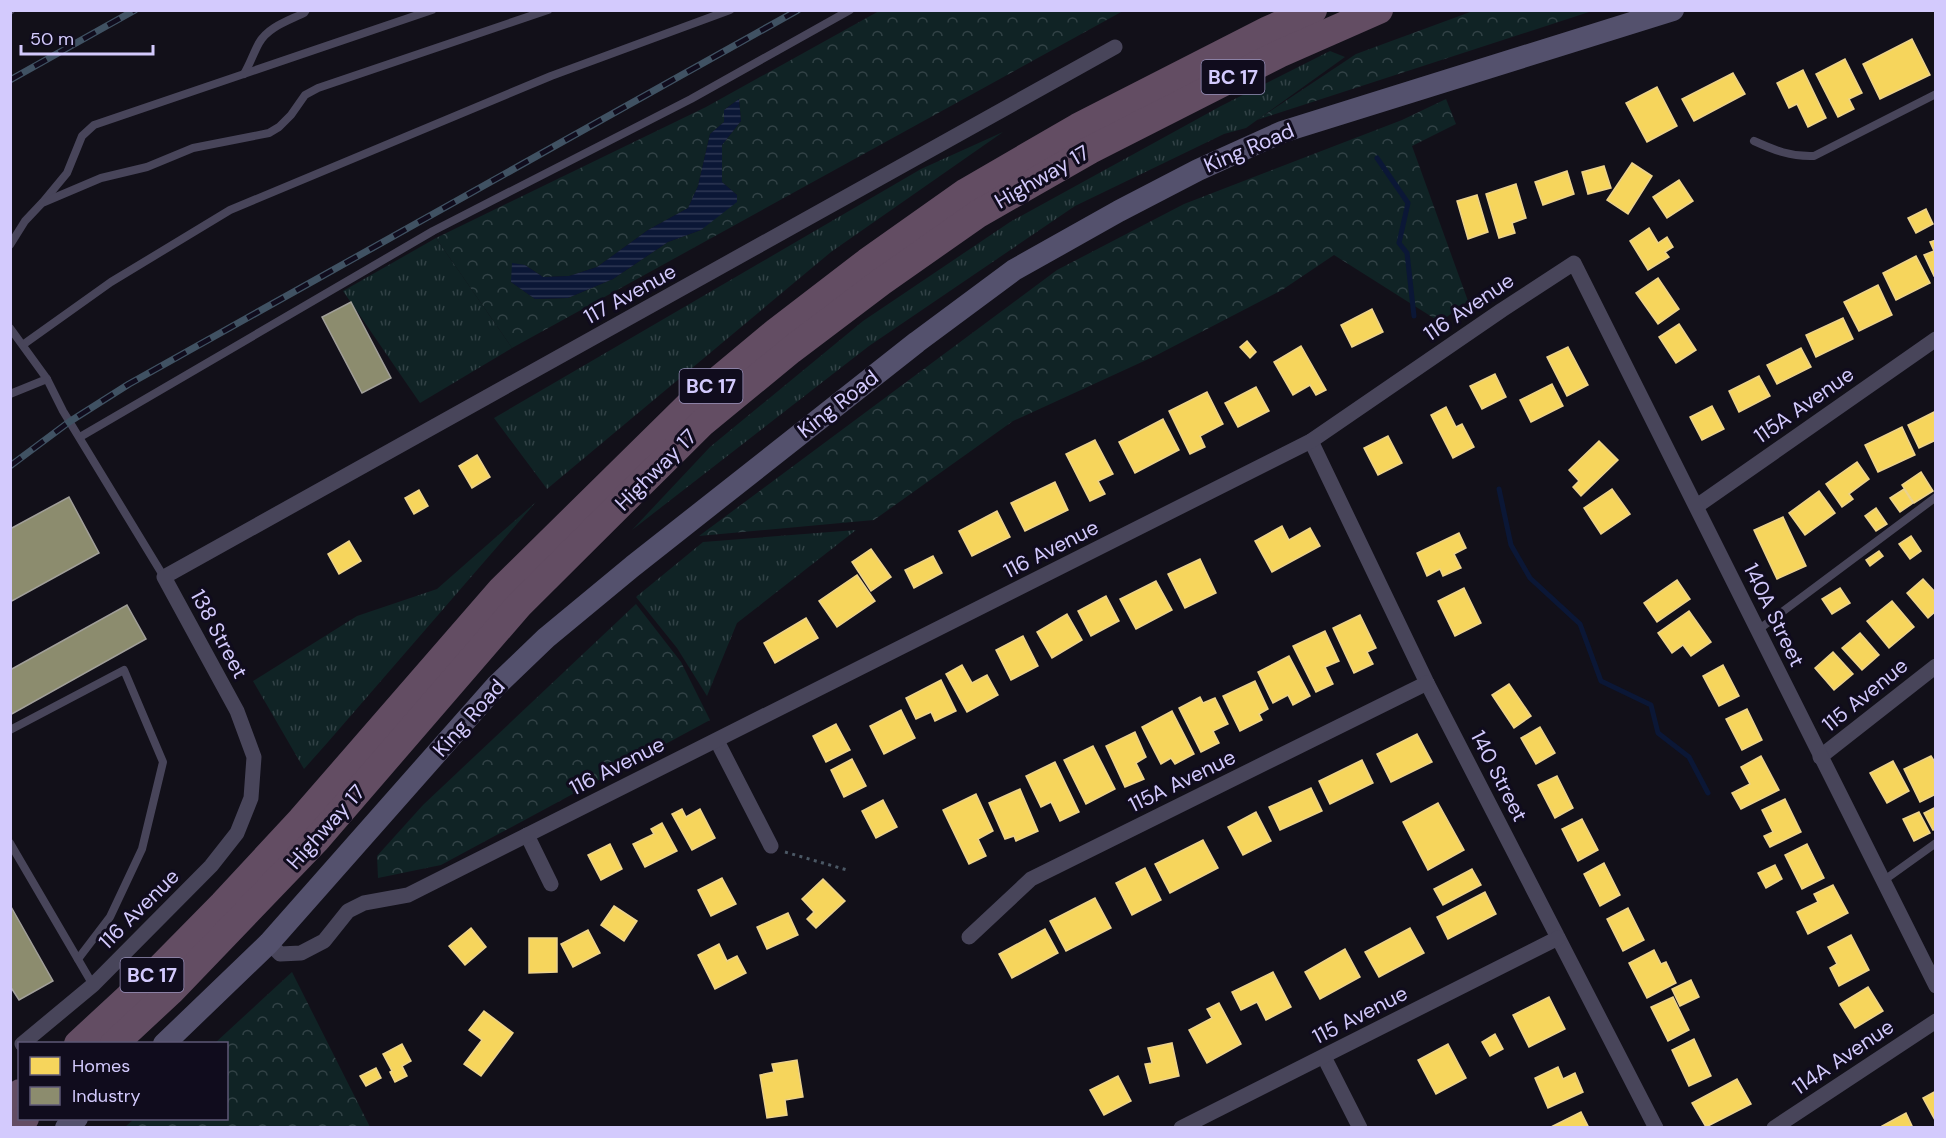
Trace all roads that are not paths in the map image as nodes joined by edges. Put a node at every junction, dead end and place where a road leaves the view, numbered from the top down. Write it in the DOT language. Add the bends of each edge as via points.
graph roads {
  1 [pos="313,10"];
  2 [pos="432,10"];
  3 [pos="548,10"];
  4 [pos="730,10"];
  5 [pos="850,10"];
  6 [pos="1313,10"];
  7 [pos="1379,10"];
  8 [pos="1673,10"];
  9 [pos="305,12"];
  10 [pos="1115,47"];
  11 [pos="244,74"];
  12 [pos="1935,94"];
  13 [pos="1754,141"];
  14 [pos="42,203"];
  15 [pos="10,245"];
  16 [pos="1574,263"];
  17 [pos="10,328"];
  18 [pos="1935,339"];
  19 [pos="24,344"];
  20 [pos="47,379"];
  21 [pos="10,394"];
  22 [pos="80,437"];
  23 [pos="1311,441"];
  24 [pos="1935,497"];
  25 [pos="1697,506"];
  26 [pos="164,577"];
  27 [pos="1758,630"];
  28 [pos="1935,666"];
  29 [pos="1427,683"];
  30 [pos="237,711"];
  31 [pos="10,730"];
  32 [pos="717,741"];
  33 [pos="1820,757"];
  34 [pos="527,835"];
  35 [pos="10,843"];
  36 [pos="1935,843"];
  37 [pos="771,846"];
  38 [pos="1883,881"];
  39 [pos="551,884"];
  40 [pos="969,937"];
  41 [pos="1558,938"];
  42 [pos="269,943"];
  43 [pos="78,959"];
  44 [pos="93,985"];
  45 [pos="1935,986"];
  46 [pos="1935,1021"];
  47 [pos="25,1042"];
  48 [pos="80,1042"];
  49 [pos="116,1042"];
  50 [pos="166,1042"];
  51 [pos="1324,1057"];
  52 [pos="1181,1128"];
  53 [pos="1360,1128"];
  54 [pos="1656,1128"];
  55 [pos="1774,1128"];
  1 -- 9 [label="lane"];
  2 -- 11 [label="lane"];
  3 -- 14 [label="lane" via="318,88 305,95 291,115 269,133 193,148 147,167 101,178"];
  4 -- 19 [label="lane" via="552,76 230,210 111,282"];
  5 -- 22 [label="lane" via="691,99 433,231"];
  6 -- 48 [label="highway, Highway 17 / BC 17" via="1078,127 966,192 858,268 701,394 501,590 223,904"];
  7 -- 49 [label="highway, Highway 17 / BC 17" via="1268,59 1090,150 978,214 791,350 701,424 519,605 316,840 171,991"];
  8 -- 42 [label="street, King Road" via="1282,132 1188,175 1014,270 642,558 546,638 496,686"];
  9 -- 11 [label="lane" via="273,28 260,42"];
  10 -- 26 [label="street, 117 Avenue"];
  11 -- 14 [label="lane" via="94,125 82,136 67,173"];
  12 -- 13 [label="lane" via="1814,156 1784,154"];
  14 -- 15 [label="lane"];
  16 -- 23 [label="street, 116 Avenue"];
  16 -- 25 [label="street, 140A Street"];
  17 -- 19 [label="lane"];
  18 -- 25 [label="street, 115A Avenue"];
  19 -- 20 [label="lane"];
  20 -- 21 [label="lane"];
  20 -- 22 [label="lane"];
  22 -- 26 [label="lane"];
  23 -- 29 [label="street, 140 Street"];
  23 -- 32 [label="street, 116 Avenue"];
  24 -- 27 [label="lane"];
  25 -- 27 [label="street, 140A Street"];
  26 -- 30 [label="street, 138 Street"];
  27 -- 33 [label="street, 140A Street"];
  28 -- 33 [label="street, 115 Avenue"];
  29 -- 40 [label="street, 115A Avenue" via="1031,879"];
  29 -- 41 [label="street, 140 Street"];
  30 -- 44 [label="street, 116 Avenue" via="254,757 251,798 237,833 211,866"];
  31 -- 43 [label="lane" via="124,670 163,762 142,849 110,917"];
  32 -- 34 [label="street, 116 Avenue"];
  32 -- 37 [label="street"];
  33 -- 38 [label="street, 140A Street"];
  34 -- 39 [label="street"];
  34 -- 42 [label="street, 116 Avenue" via="408,895 364,903 348,911 324,941 301,953 280,954"];
  35 -- 43 [label="lane"];
  36 -- 38 [label="lane"];
  38 -- 45 [label="street, 140A Street"];
  41 -- 51 [label="street, 115 Avenue"];
  41 -- 54 [label="street, 140 Street"];
  42 -- 50 [label="street, King Road"];
  43 -- 44 [label="lane"];
  44 -- 47 [label="street, 116 Avenue"];
  46 -- 55 [label="street, 114A Avenue"];
  51 -- 52 [label="street, 115 Avenue"];
  51 -- 53 [label="street"];
}
